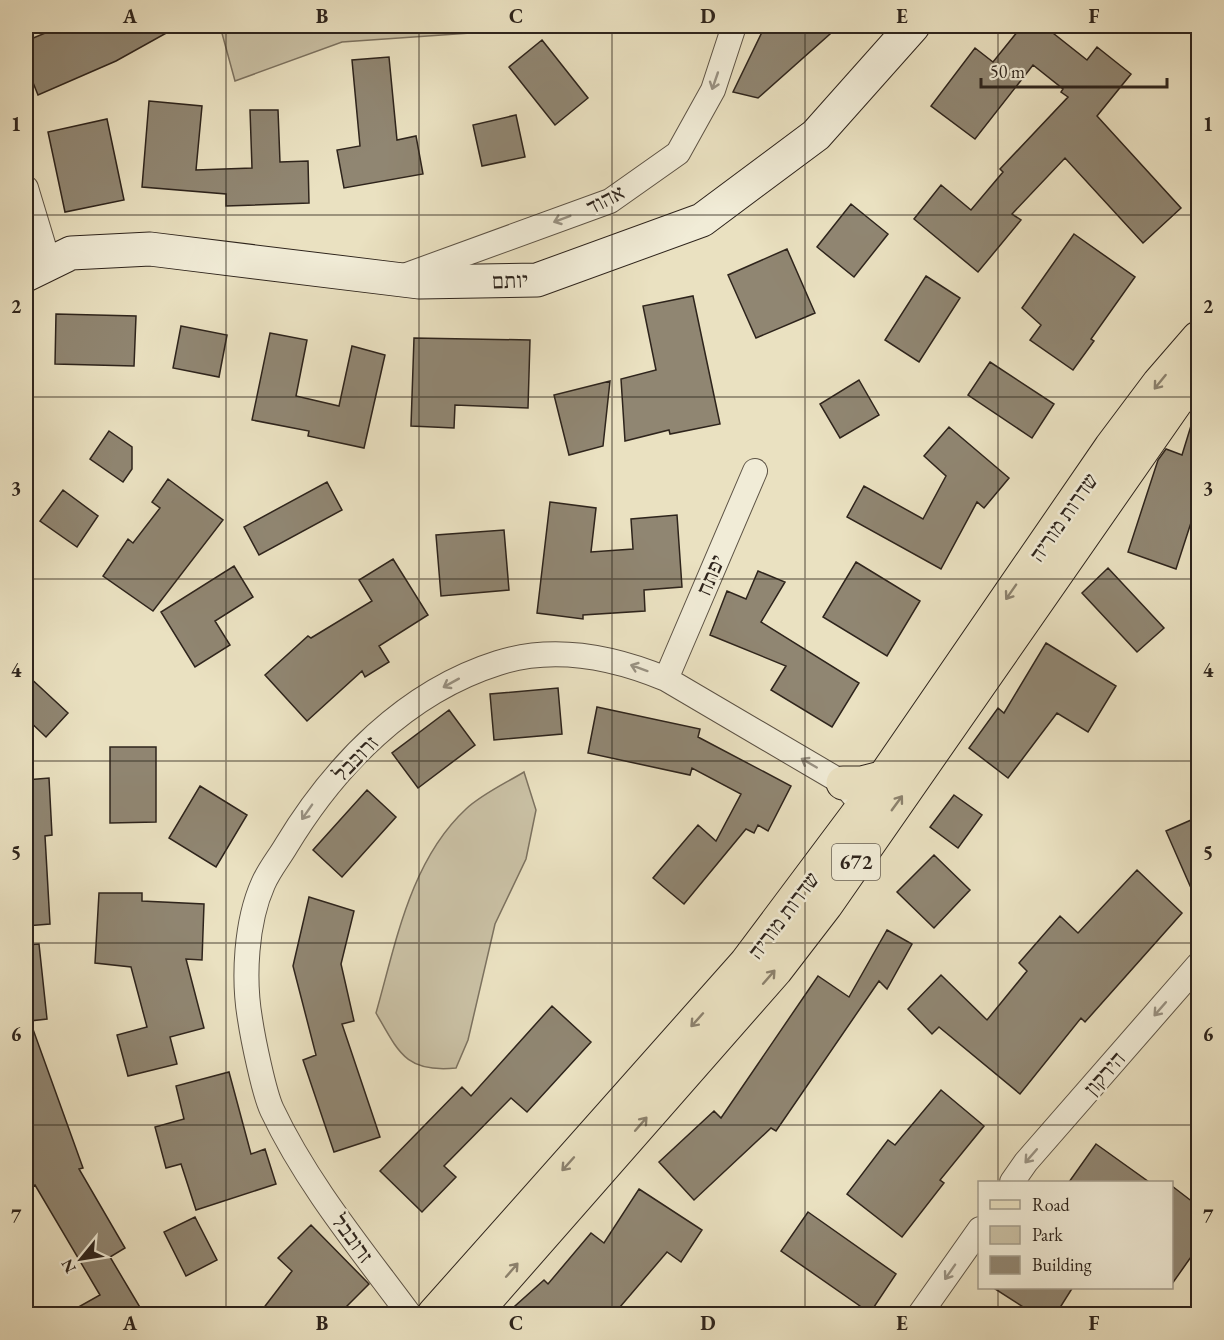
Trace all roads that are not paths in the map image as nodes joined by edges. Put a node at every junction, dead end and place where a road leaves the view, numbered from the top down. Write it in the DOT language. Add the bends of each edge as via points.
graph roads {
  1 [pos="734,26"];
  2 [pos="913,26"];
  3 [pos="26,188"];
  4 [pos="37,269"];
  5 [pos="394,279"];
  6 [pos="1198,338"];
  7 [pos="1198,378"];
  8 [pos="755,471"];
  9 [pos="666,679"];
  10 [pos="885,777"];
  11 [pos="843,783"];
  12 [pos="862,809"];
  13 [pos="859,857"];
  14 [pos="1198,965"];
  15 [pos="1012,1181"];
  16 [pos="978,1232"];
  17 [pos="409,1314"];
  18 [pos="434,1314"];
  19 [pos="474,1314"];
  20 [pos="920,1314"];
  1 -- 5 [label="street, אהוד, one-way" via="713,90 678,153 610,201"];
  2 -- 5 [label="street, יותם" via="816,135 702,220 537,280"];
  3 -- 4 [label="street"];
  4 -- 5 [label="street, יותם" via="71,253 150,249"];
  6 -- 10 [label="main road, שדרות מוריה / 672, one-way" via="1111,447"];
  13 -- 7 [label="main road, שדרות מוריה / 672, one-way" via="1176,402"];
  8 -- 9 [label="street, יפתח"];
  11 -- 9 [label="street, זרובבל, one-way"];
  9 -- 17 [label="street, זרובבל, one-way" via="591,655 520,658 466,675 411,705 355,753 308,810 263,884 247,946 249,1019 271,1108 324,1200"];
  10 -- 11 [label="main road"];
  10 -- 12 [label="main road, שדרות מוריה / 672"];
  11 -- 12 [label="street, זרובבל"];
  12 -- 13 [label="street" via="866,834"];
  12 -- 18 [label="main road, שדרות מוריה / 672, one-way" via="746,963"];
  19 -- 13 [label="main road, שדרות מוריה / 672, one-way" via="776,970"];
  14 -- 15 [label="street, הירקון, one-way"];
  16 -- 20 [label="street, one-way"];
}
